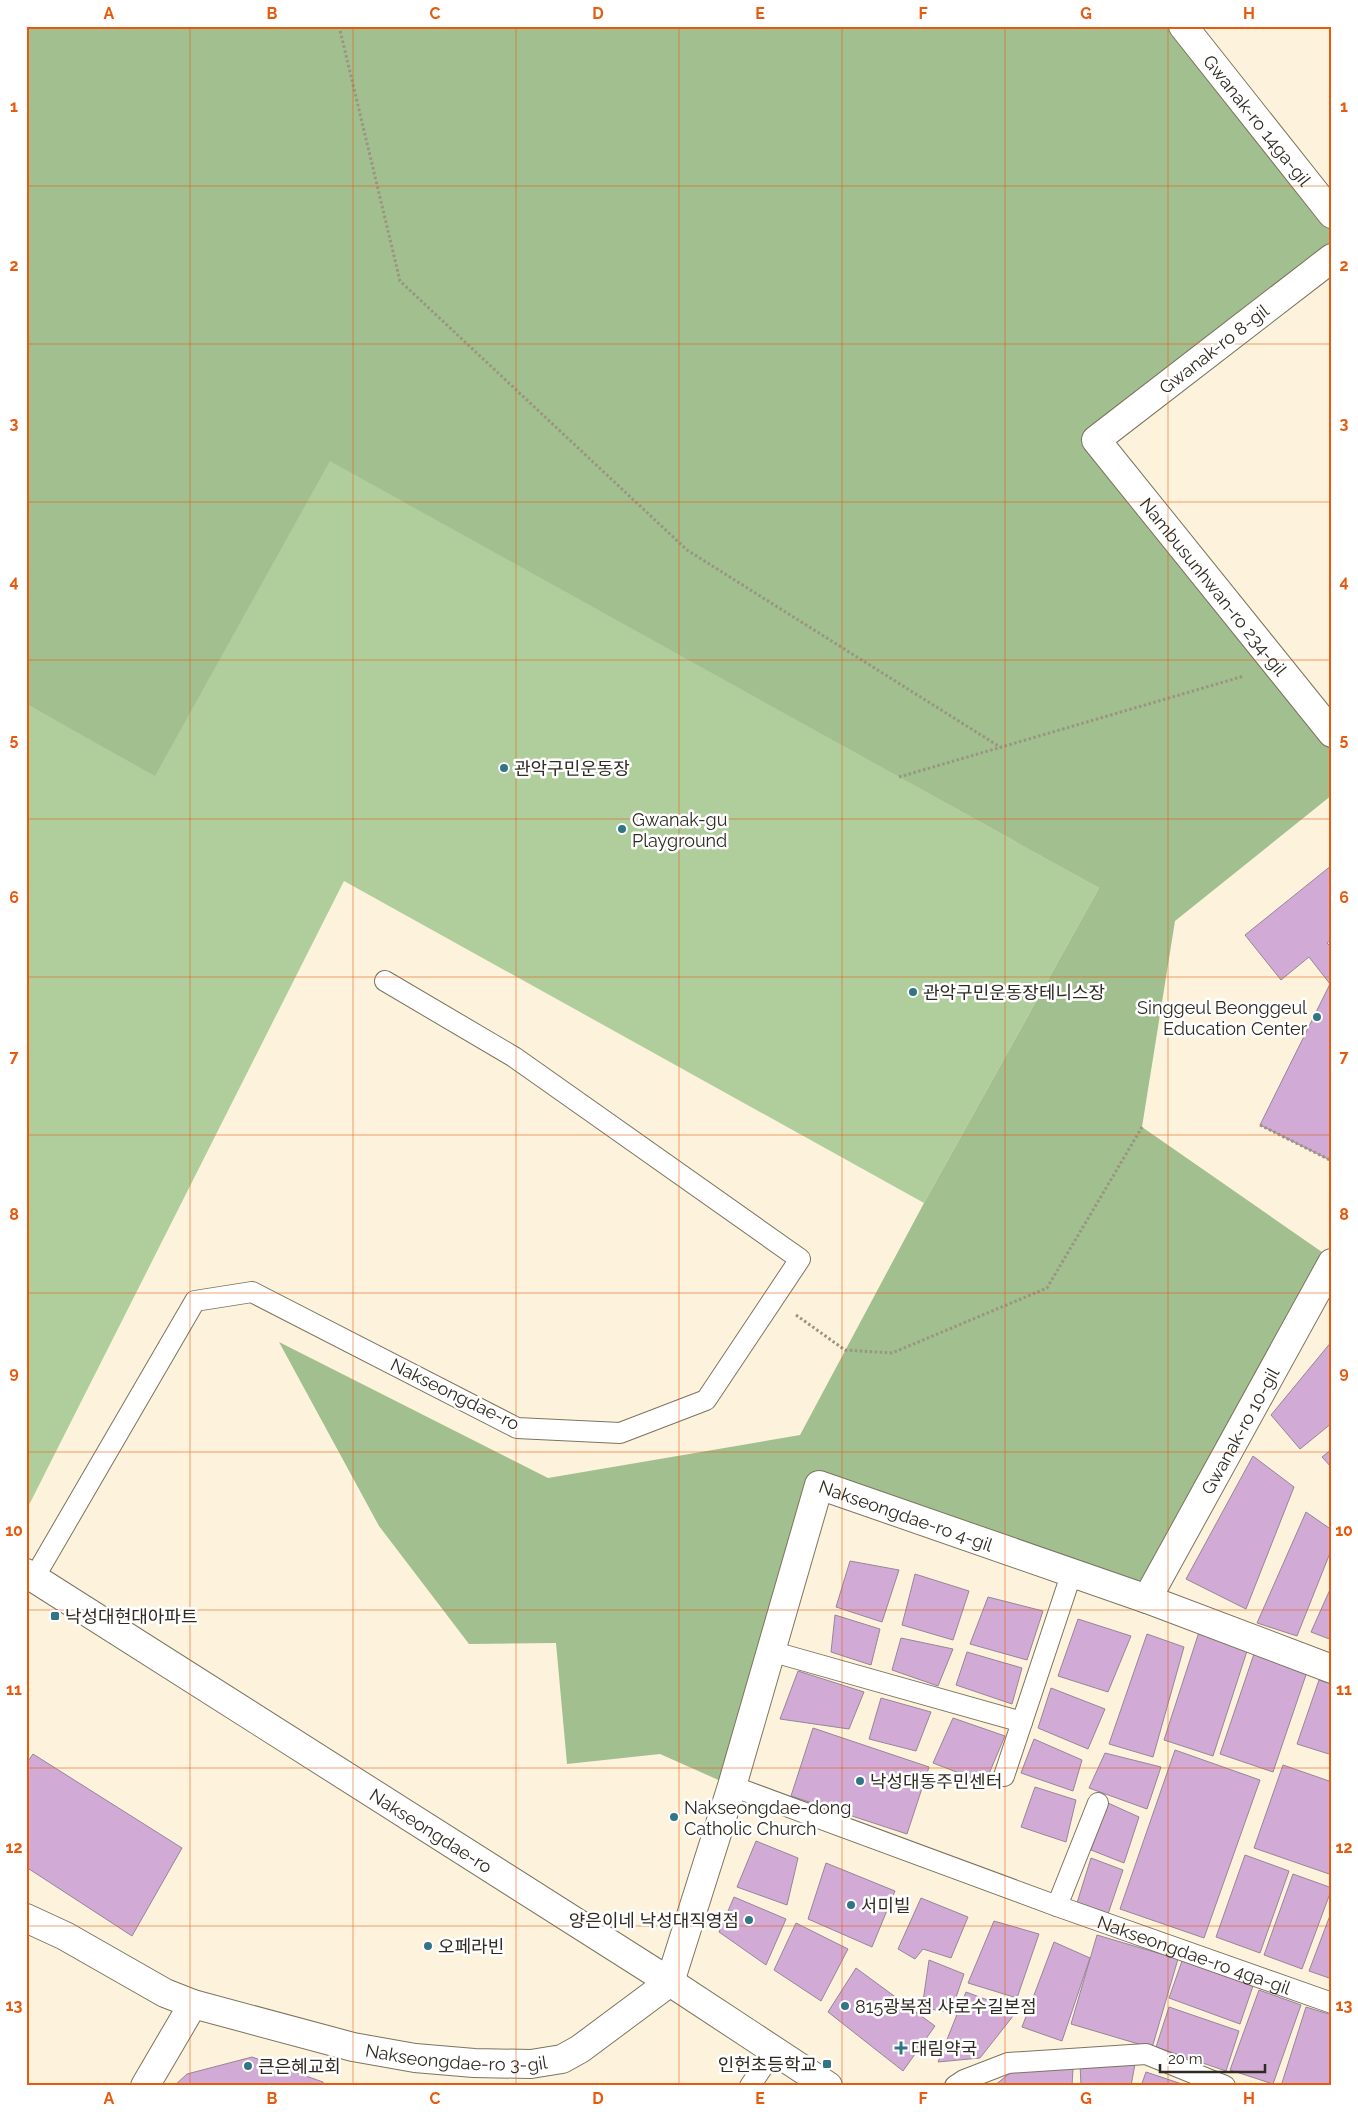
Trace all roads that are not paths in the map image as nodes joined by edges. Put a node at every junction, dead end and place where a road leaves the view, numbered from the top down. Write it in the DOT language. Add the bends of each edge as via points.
graph roads {
  1 [pos="1183,26"];
  2 [pos="1332,214"];
  3 [pos="1332,258"];
  4 [pos="1096,440"];
  5 [pos="1332,733"];
  6 [pos="385,981"];
  7 [pos="1332,1263"];
  8 [pos="1072,1572"];
  9 [pos="30,1575"];
  10 [pos="1147,1599"];
  11 [pos="770,1651"];
  12 [pos="1332,1669"];
  13 [pos="1022,1722"];
  14 [pos="1004,1776"];
  15 [pos="732,1786"];
  16 [pos="1098,1803"];
  17 [pos="1057,1906"];
  18 [pos="26,1918"];
  19 [pos="670,1982"];
  20 [pos="1332,2003"];
  21 [pos="193,2004"];
  22 [pos="774,2050"];
  23 [pos="146,2086"];
  24 [pos="750,2086"];
  25 [pos="828,2086"];
  26 [pos="955,2086"];
  27 [pos="1225,2086"];
  1 -- 2 [label="street, Gwanak-ro 14ga-gil"];
  3 -- 4 [label="street, Gwanak-ro 8-gil"];
  4 -- 5 [label="street, Nambusunhwan-ro 234-gil"];
  6 -- 9 [label="lane, Nakseongdae-ro" via="514,1057 800,1259 706,1400 620,1434 517,1428 252,1292 194,1301"];
  7 -- 10 [label="street, Gwanak-ro 10-gil"];
  8 -- 10 [label="street, Nakseongdae-ro 4-gil"];
  8 -- 11 [label="street, Nakseongdae-ro 4-gil" via="819,1485"];
  8 -- 13 [label="lane"];
  9 -- 19 [label="street, Nakseongdae-ro"];
  10 -- 12 [label="street, Nakseongdae-ro 4-gil"];
  11 -- 13 [label="lane"];
  11 -- 15 [label="street, Nakseongdae-ro 4-gil"];
  13 -- 14 [label="lane"];
  15 -- 17 [label="lane, Nakseongdae-ro 4ga-gil"];
  15 -- 19 [label="street, Nakseongdae-ro 4-gil"];
  16 -- 17 [label="lane"];
  17 -- 20 [label="lane, Nakseongdae-ro 4ga-gil"];
  18 -- 21 [label="street, Nakseongdae-ro 3-gil" via="65,1936 165,1993"];
  19 -- 21 [label="street, Nakseongdae-ro 3-gil" via="572,2054 531,2064 415,2058 353,2047"];
  19 -- 22 [label="street, Nakseongdae-ro"];
  21 -- 23 [label="street"];
  22 -- 24 [label="lane"];
  22 -- 25 [label="street, Nakseongdae-ro"];
  26 -- 27 [label="lane" via="1008,2063 1146,2054"];
}
